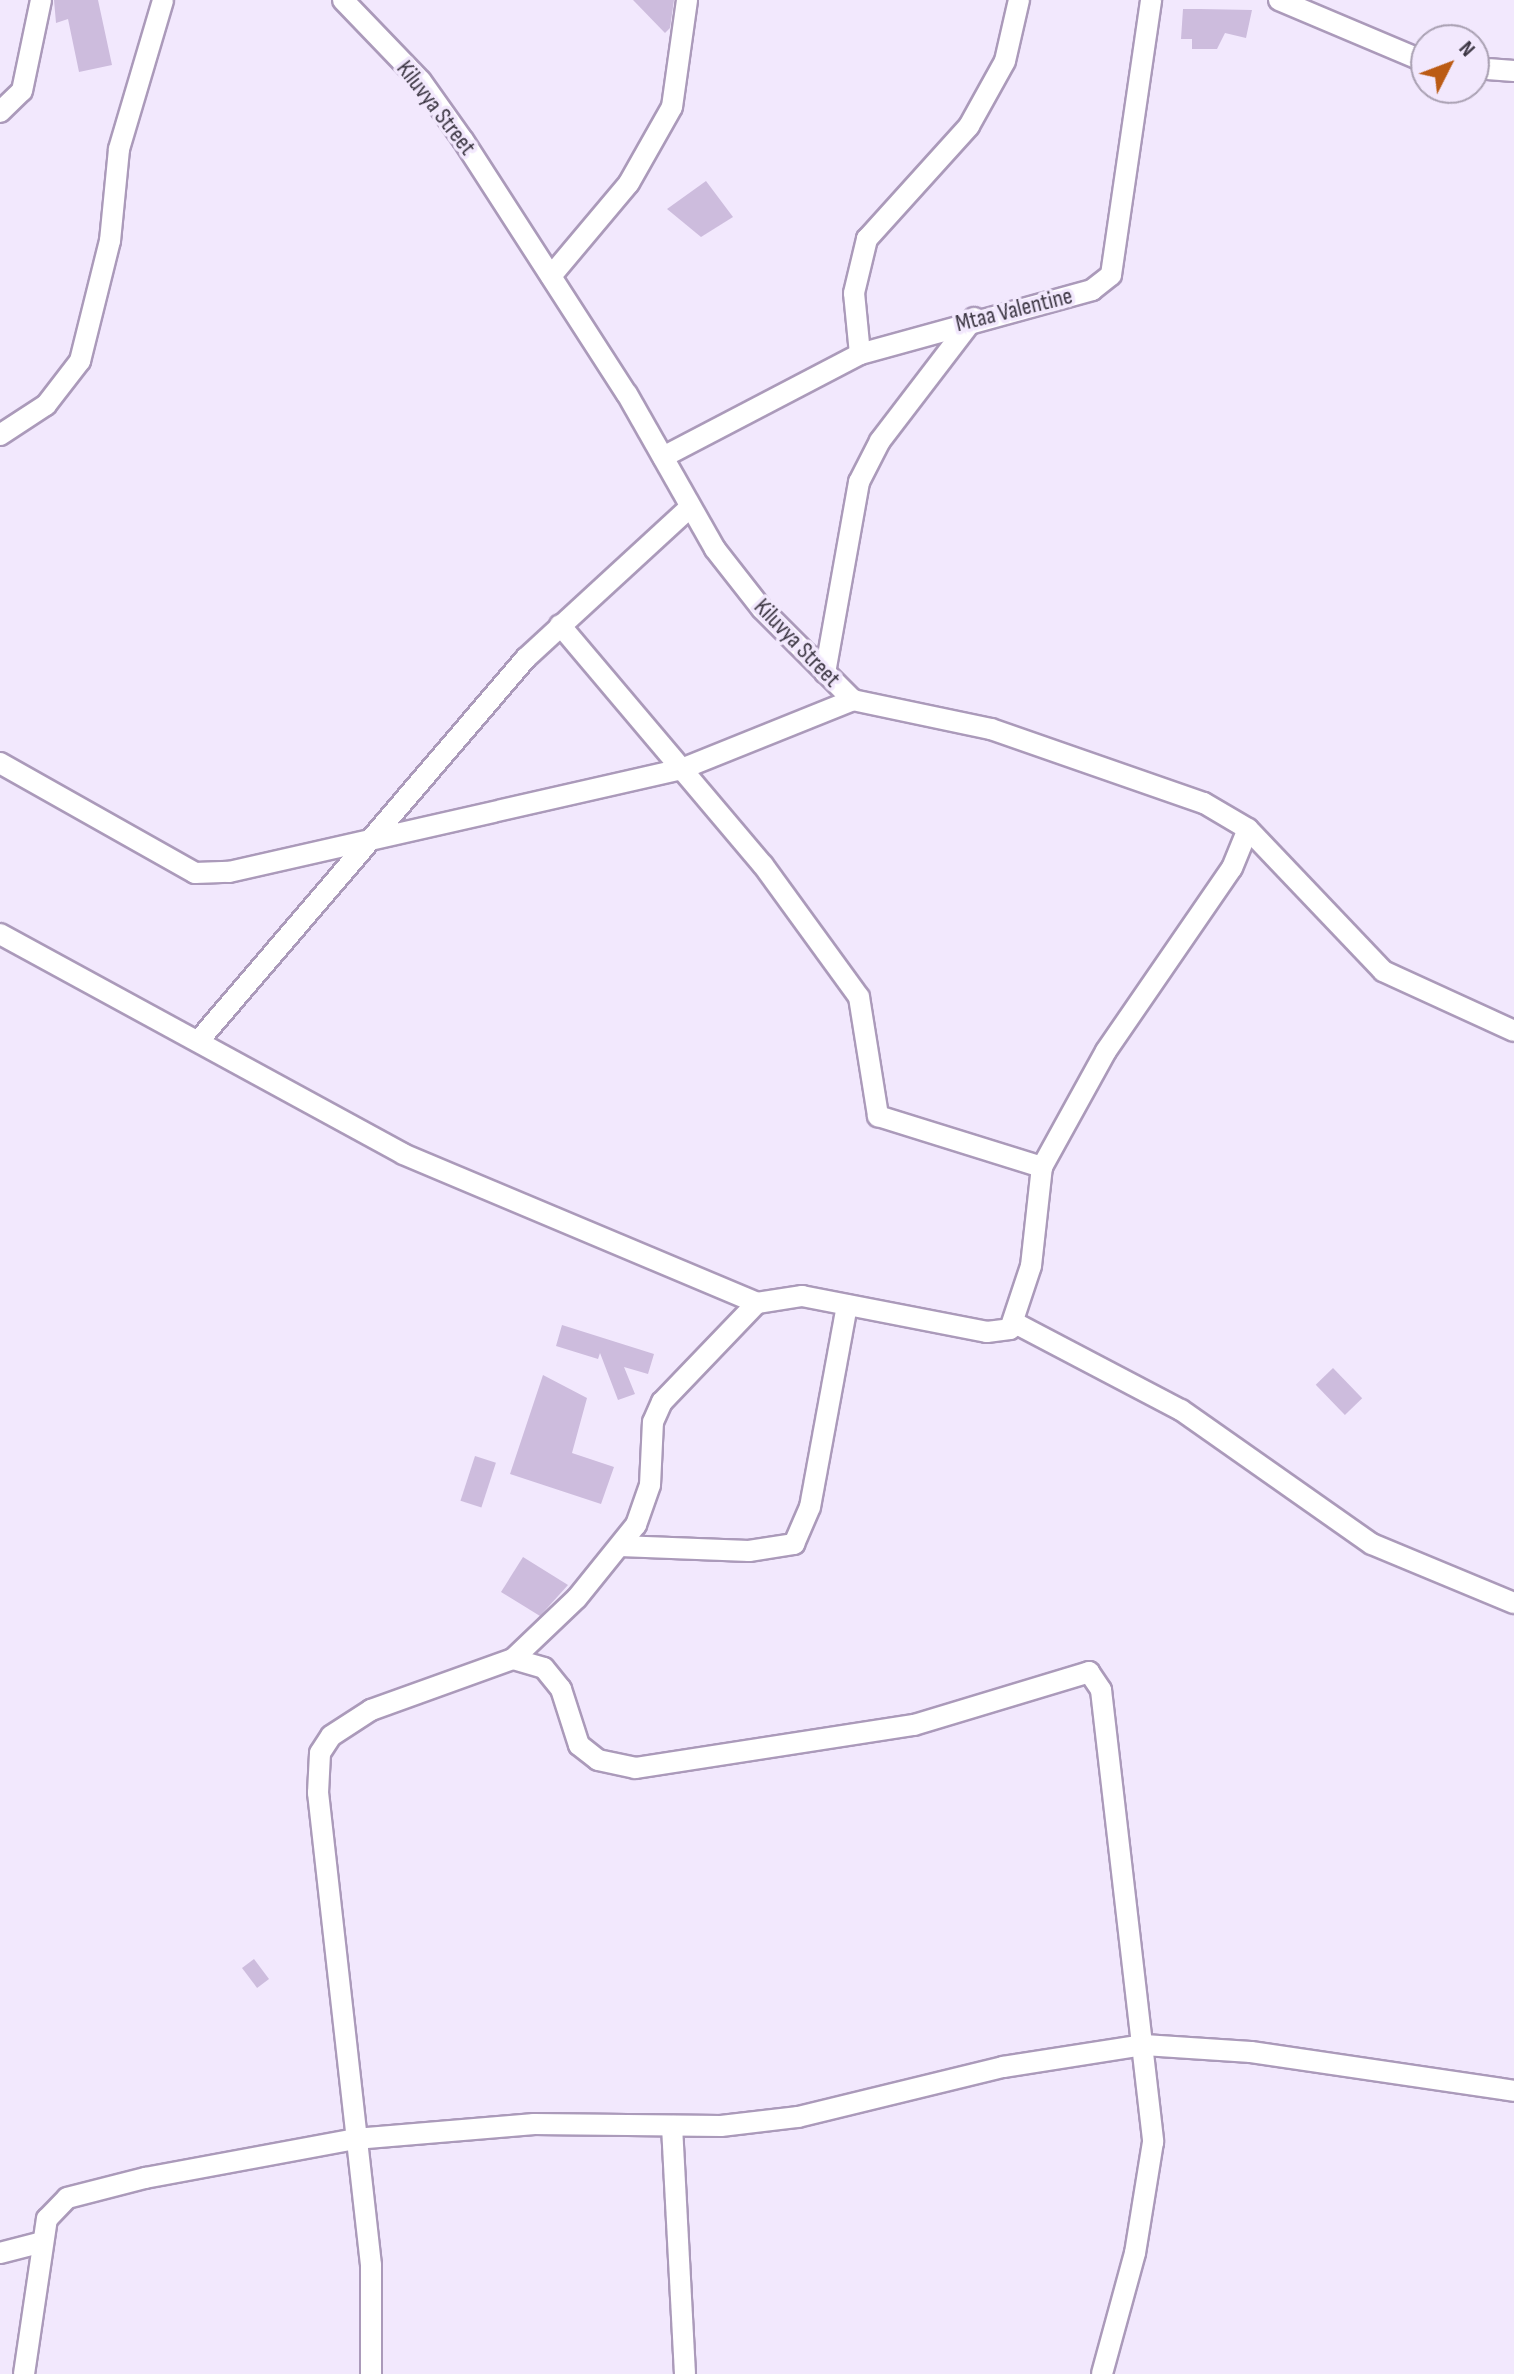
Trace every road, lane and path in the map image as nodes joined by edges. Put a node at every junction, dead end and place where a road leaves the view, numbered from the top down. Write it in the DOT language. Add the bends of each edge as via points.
graph roads {
  1 [pos="41,0"];
  2 [pos="163,0"];
  3 [pos="687,0"];
  4 [pos="1019,0"];
  5 [pos="1151,0"];
  6 [pos="1279,0"];
  7 [pos="349,2"];
  8 [pos="1410,55"];
  9 [pos="1490,69"];
  10 [pos="1514,71"];
  11 [pos="0,112"];
  12 [pos="551,276"];
  13 [pos="974,318"];
  14 [pos="860,354"];
  15 [pos="0,435"];
  16 [pos="663,457"];
  17 [pos="690,507"];
  18 [pos="560,625"];
  19 [pos="825,673"];
  20 [pos="853,700"];
  21 [pos="0,763"];
  22 [pos="679,770"];
  23 [pos="1248,829"];
  24 [pos="379,833"];
  25 [pos="0,934"];
  26 [pos="1514,1031"];
  27 [pos="201,1038"];
  28 [pos="1042,1167"];
  29 [pos="757,1303"];
  30 [pos="847,1305"];
  31 [pos="1015,1323"];
  32 [pos="620,1546"];
  33 [pos="1514,1603"];
  34 [pos="513,1659"];
  35 [pos="1144,2045"];
  36 [pos="1514,2091"];
  37 [pos="672,2126"];
  38 [pos="355,2139"];
  39 [pos="39,2243"];
  40 [pos="0,2253"];
  41 [pos="24,2374"];
  42 [pos="371,2374"];
  43 [pos="685,2374"];
  44 [pos="1102,2374"];
  1 -- 11 [label="street" via="22,91"];
  2 -- 15 [label="street" via="119,149 110,241 80,361 46,405"];
  3 -- 12 [label="street" via="672,107 629,183"];
  4 -- 14 [label="street" via="1005,61 969,126 867,239 854,293"];
  5 -- 13 [label="street, Mtaa Valentine" via="1111,275 1092,290"];
  6 -- 8 [label="street"];
  7 -- 12 [label="street, Kiluvya Street" via="421,81"];
  9 -- 10 [label="street"];
  12 -- 16 [label="street, Kiluvya Street"];
  13 -- 14 [label="street, Mtaa Valentine"];
  13 -- 19 [label="street" via="880,441 859,482"];
  14 -- 16 [label="street, Mtaa Valentine"];
  16 -- 17 [label="street, Kiluvya Street"];
  17 -- 18 [label="street"];
  17 -- 19 [label="street, Kiluvya Street" via="762,609"];
  18 -- 22 [label="street"];
  18 -- 24 [label="street"];
  19 -- 20 [label="street, Kiluvya Street"];
  20 -- 22 [label="street"];
  20 -- 23 [label="street, Kiluvya Street" via="991,729 1204,803"];
  21 -- 24 [label="street" via="195,873 270,863"];
  22 -- 24 [label="street"];
  22 -- 28 [label="street" via="763,865 859,997 878,1116"];
  23 -- 26 [label="street, Kiluvya Street" via="1383,971"];
  23 -- 28 [label="street" via="1232,868 1106,1051"];
  24 -- 27 [label="street"];
  25 -- 27 [label="street"];
  27 -- 29 [label="street" via="403,1154"];
  28 -- 31 [label="street" via="1031,1266"];
  29 -- 30 [label="street" via="780,1294"];
  29 -- 32 [label="street" via="662,1402 653,1422 646,1505"];
  30 -- 31 [label="street" via="1001,1334"];
  30 -- 32 [label="street" via="810,1507 794,1544 749,1551"];
  31 -- 33 [label="street" via="1181,1410 1413,1568 1494,1589"];
  32 -- 34 [label="street"];
  34 -- 35 [label="street" via="544,1668 561,1689 579,1745 598,1760 635,1768 914,1725 1089,1672 1101,1690"];
  34 -- 38 [label="street" via="371,1710 331,1736 320,1753 318,1793"];
  35 -- 36 [label="street" via="1251,2052"];
  35 -- 37 [label="street" via="1003,2067 798,2117"];
  35 -- 44 [label="street" via="1153,2142 1135,2253"];
  37 -- 38 [label="street" via="534,2124"];
  37 -- 43 [label="street"];
  38 -- 39 [label="street" via="83,2192 55,2208"];
  38 -- 42 [label="street" via="371,2265"];
  39 -- 40 [label="street"];
  39 -- 41 [label="street"];
}
